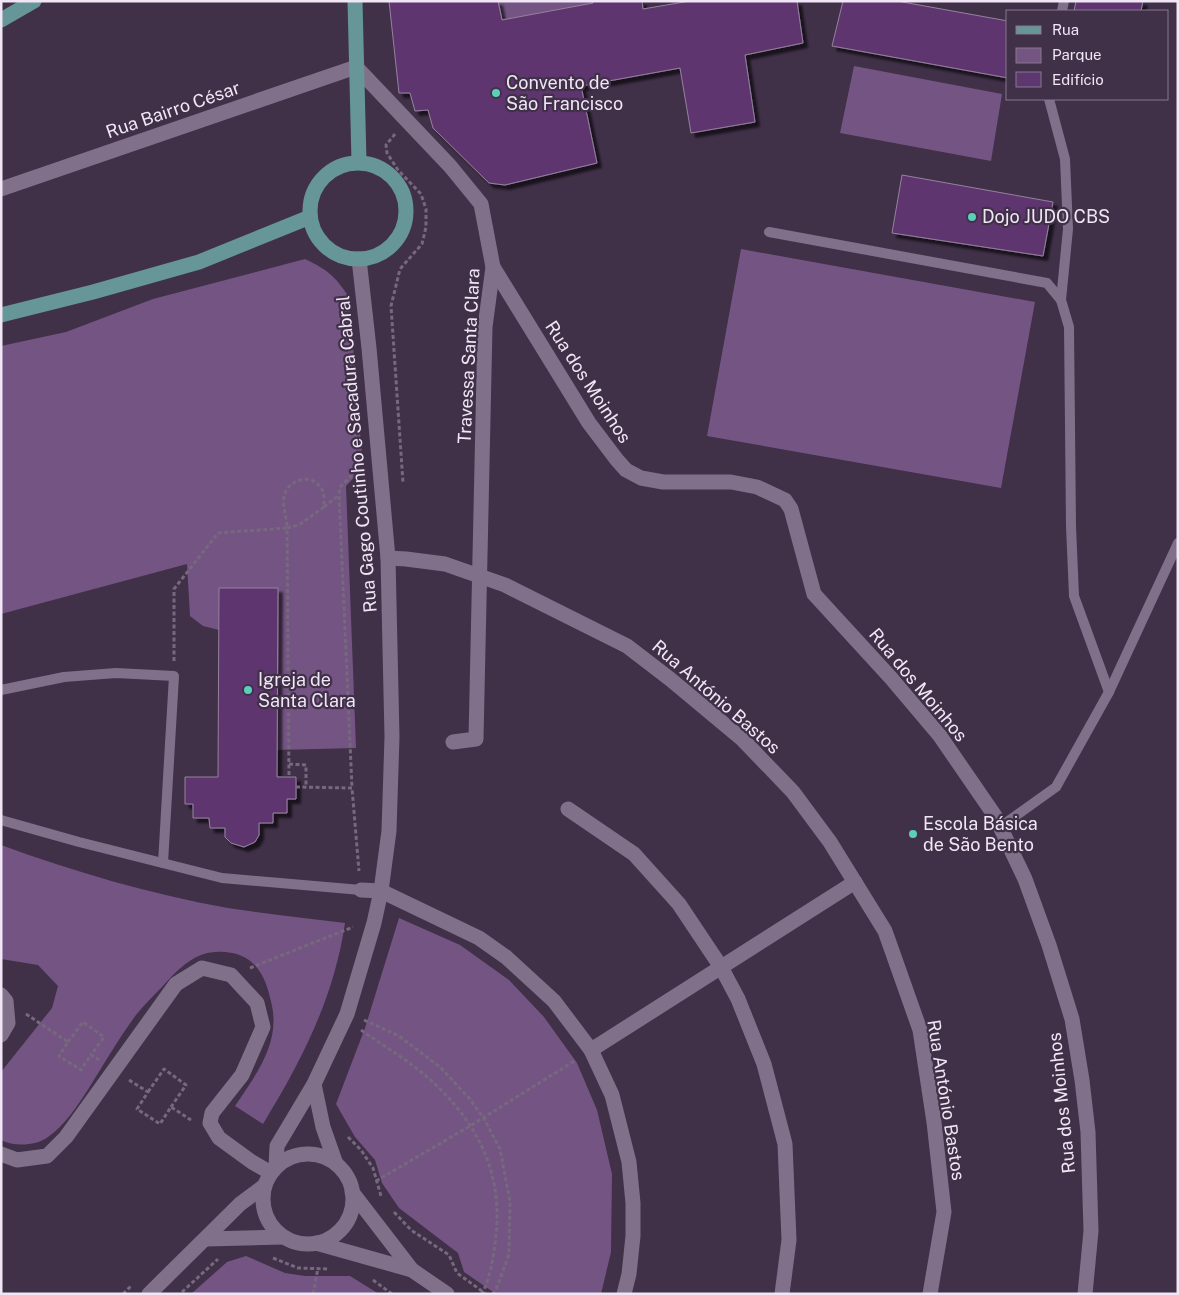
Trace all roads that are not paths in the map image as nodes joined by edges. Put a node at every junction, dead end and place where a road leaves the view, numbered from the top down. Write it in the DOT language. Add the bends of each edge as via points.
graph roads {
  1 [pos="34,1"];
  2 [pos="355,1"];
  3 [pos="1,20"];
  4 [pos="356,66"];
  5 [pos="1049,100"];
  6 [pos="358,162"];
  7 [pos="1,189"];
  8 [pos="310,217"];
  9 [pos="769,232"];
  10 [pos="359,259"];
  11 [pos="493,267"];
  12 [pos="1061,300"];
  13 [pos="1,315"];
  14 [pos="1178,543"];
  15 [pos="388,558"];
  16 [pos="480,577"];
  17 [pos="1,690"];
  18 [pos="1109,692"];
  19 [pos="452,742"];
  20 [pos="568,808"];
  21 [pos="1,820"];
  22 [pos="1000,827"];
  23 [pos="163,863"];
  24 [pos="855,882"];
  25 [pos="361,890"];
  26 [pos="381,891"];
  27 [pos="721,967"];
  28 [pos="1,994"];
  29 [pos="1,1035"];
  30 [pos="591,1050"];
  31 [pos="314,1084"];
  32 [pos="1,1154"];
  33 [pos="336,1164"];
  34 [pos="270,1175"];
  35 [pos="352,1192"];
  36 [pos="283,1237"];
  37 [pos="206,1239"];
  38 [pos="316,1243"];
  39 [pos="412,1270"];
  40 [pos="149,1294"];
  41 [pos="447,1294"];
  42 [pos="624,1294"];
  43 [pos="782,1294"];
  44 [pos="930,1294"];
  45 [pos="1085,1294"];
  1 -- 3 [label="main road"];
  2 -- 4 [label="main road"];
  4 -- 6 [label="main road"];
  4 -- 7 [label="street, Rua Bairro César"];
  4 -- 11 [label="street, Travessa Santa Clara" via="450,166 481,204"];
  5 -- 12 [label="lane" via="1065,159 1068,229"];
  6 -- 8 [label="main road" via="342,165 317,185 310,200"];
  6 -- 10 [label="main road" via="375,165 400,186 406,218 390,247 375,256"];
  8 -- 10 [label="main road" via="321,242 332,252 345,258"];
  8 -- 13 [label="main road" via="199,262"];
  9 -- 12 [label="lane" via="1047,283"];
  10 -- 15 [label="street, Rua Gago Coutinho e Sacadura Cabral"];
  11 -- 16 [label="street, Travessa Santa Clara" via="485,327"];
  11 -- 22 [label="street, Rua dos Moinhos" via="589,423 626,470 641,478 663,482 731,482 756,487 785,500 791,509 814,594 940,736"];
  12 -- 18 [label="lane" via="1069,327 1074,596"];
  14 -- 18 [label="lane"];
  15 -- 16 [label="street, Rua António Bastos" via="445,564"];
  15 -- 26 [label="street, Rua Gago Coutinho e Sacadura Cabral" via="392,737 389,832"];
  16 -- 19 [label="street, Travessa Santa Clara" via="476,738"];
  16 -- 24 [label="street, Rua António Bastos" via="505,585 627,646 670,679 742,739 793,792"];
  17 -- 23 [label="lane" via="64,677 116,673 174,676"];
  18 -- 22 [label="lane" via="1056,787"];
  20 -- 27 [label="street" via="634,854 679,904"];
  21 -- 23 [label="lane"];
  22 -- 45 [label="street, Rua dos Moinhos" via="1025,879 1072,1019 1088,1132 1091,1231"];
  23 -- 25 [label="lane" via="222,878"];
  24 -- 27 [label="street"];
  24 -- 44 [label="street, Rua António Bastos" via="885,931 920,1030 944,1212"];
  25 -- 26 [label="street"];
  26 -- 30 [label="street" via="479,938 506,957 554,1001"];
  26 -- 31 [label="street, Rua Gago Coutinho e Sacadura Cabral" via="347,1014"];
  27 -- 30 [label="street"];
  27 -- 43 [label="street" via="738,999 764,1064 785,1144 789,1240"];
  28 -- 29 [label="street" via="6,1001 8,1023"];
  30 -- 42 [label="street" via="612,1095 629,1162 633,1236"];
  31 -- 33 [label="street" via="323,1127"];
  31 -- 34 [label="street, Rua Gago Coutinho e Sacadura Cabral" via="276,1146"];
  32 -- 34 [label="street" via="17,1160 47,1156 66,1138 176,984 202,968 230,975 257,1003 264,1027 242,1075 212,1113 210,1123 219,1138"];
  33 -- 34 [label="street" via="327,1158 307,1154 287,1159"];
  33 -- 35 [label="street" via="344,1172"];
  34 -- 36 [label="street" via="262,1200 272,1227"];
  34 -- 37 [label="street"];
  35 -- 38 [label="street" via="350,1215 344,1225 327,1240"];
  35 -- 39 [label="street"];
  36 -- 37 [label="street"];
  36 -- 38 [label="street" via="293,1242"];
  37 -- 40 [label="street"];
  38 -- 39 [label="street"];
  39 -- 41 [label="street"];
}
